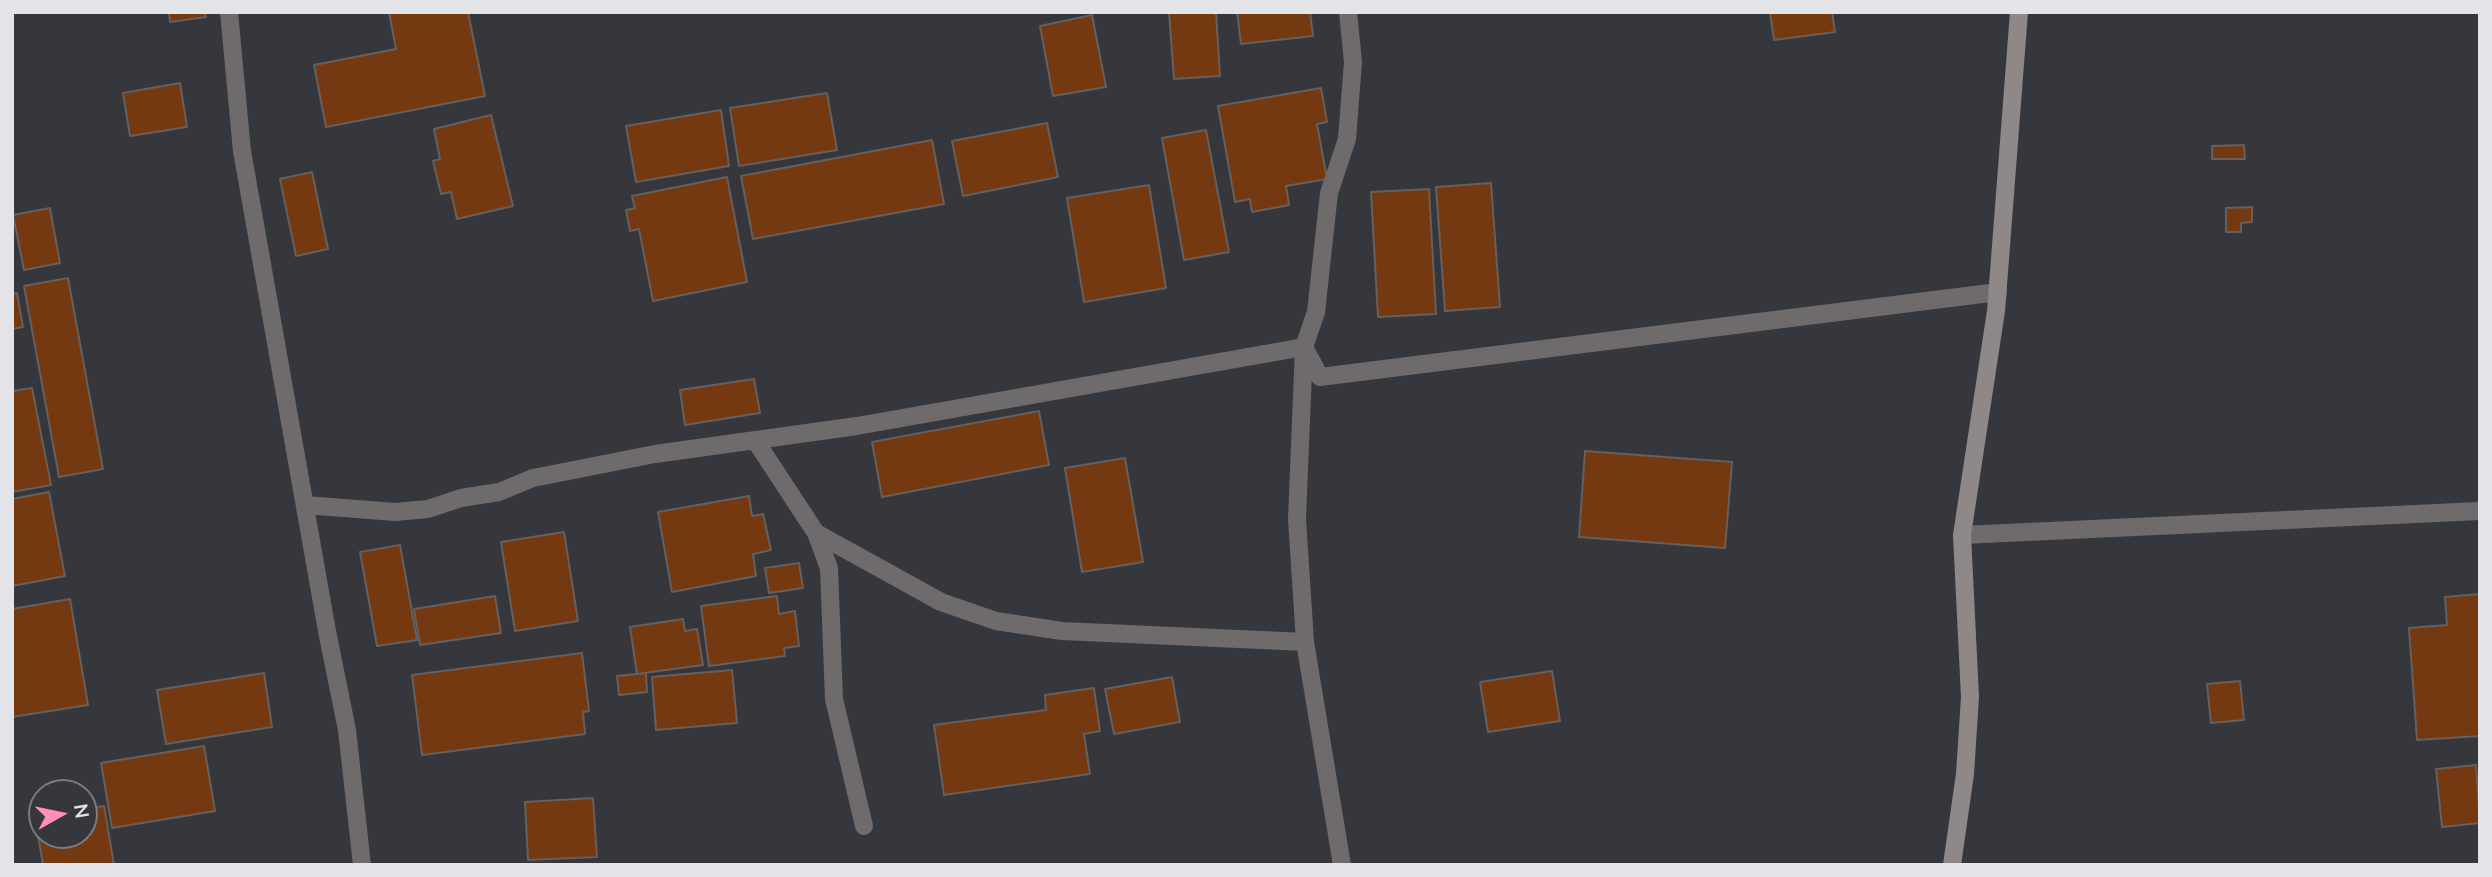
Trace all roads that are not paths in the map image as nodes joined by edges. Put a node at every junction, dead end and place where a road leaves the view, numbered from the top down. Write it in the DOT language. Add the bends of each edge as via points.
graph roads {
  1 [pos="229,12"];
  2 [pos="1348,12"];
  3 [pos="2019,12"];
  4 [pos="1998,292"];
  5 [pos="1304,348"];
  6 [pos="755,440"];
  7 [pos="304,505"];
  8 [pos="2480,511"];
  9 [pos="816,533"];
  10 [pos="1962,534"];
  11 [pos="1305,642"];
  12 [pos="864,826"];
  13 [pos="362,865"];
  14 [pos="1342,865"];
  15 [pos="1952,865"];
  1 -- 7 [label="street" via="242,151"];
  2 -- 5 [label="street" via="1353,62 1348,139 1329,193 1316,312"];
  3 -- 4 [label="main road"];
  4 -- 5 [label="street" via="1320,377"];
  4 -- 10 [label="main road"];
  5 -- 6 [label="street"];
  5 -- 11 [label="street" via="1297,519"];
  6 -- 7 [label="street" via="533,478 499,492 428,509 396,512"];
  6 -- 9 [label="street"];
  7 -- 13 [label="street" via="347,730"];
  8 -- 10 [label="street"];
  9 -- 11 [label="street" via="941,602 996,621 1062,631"];
  9 -- 12 [label="street" via="829,568 834,699"];
  10 -- 15 [label="main road" via="1970,697"];
  11 -- 14 [label="street"];
}
